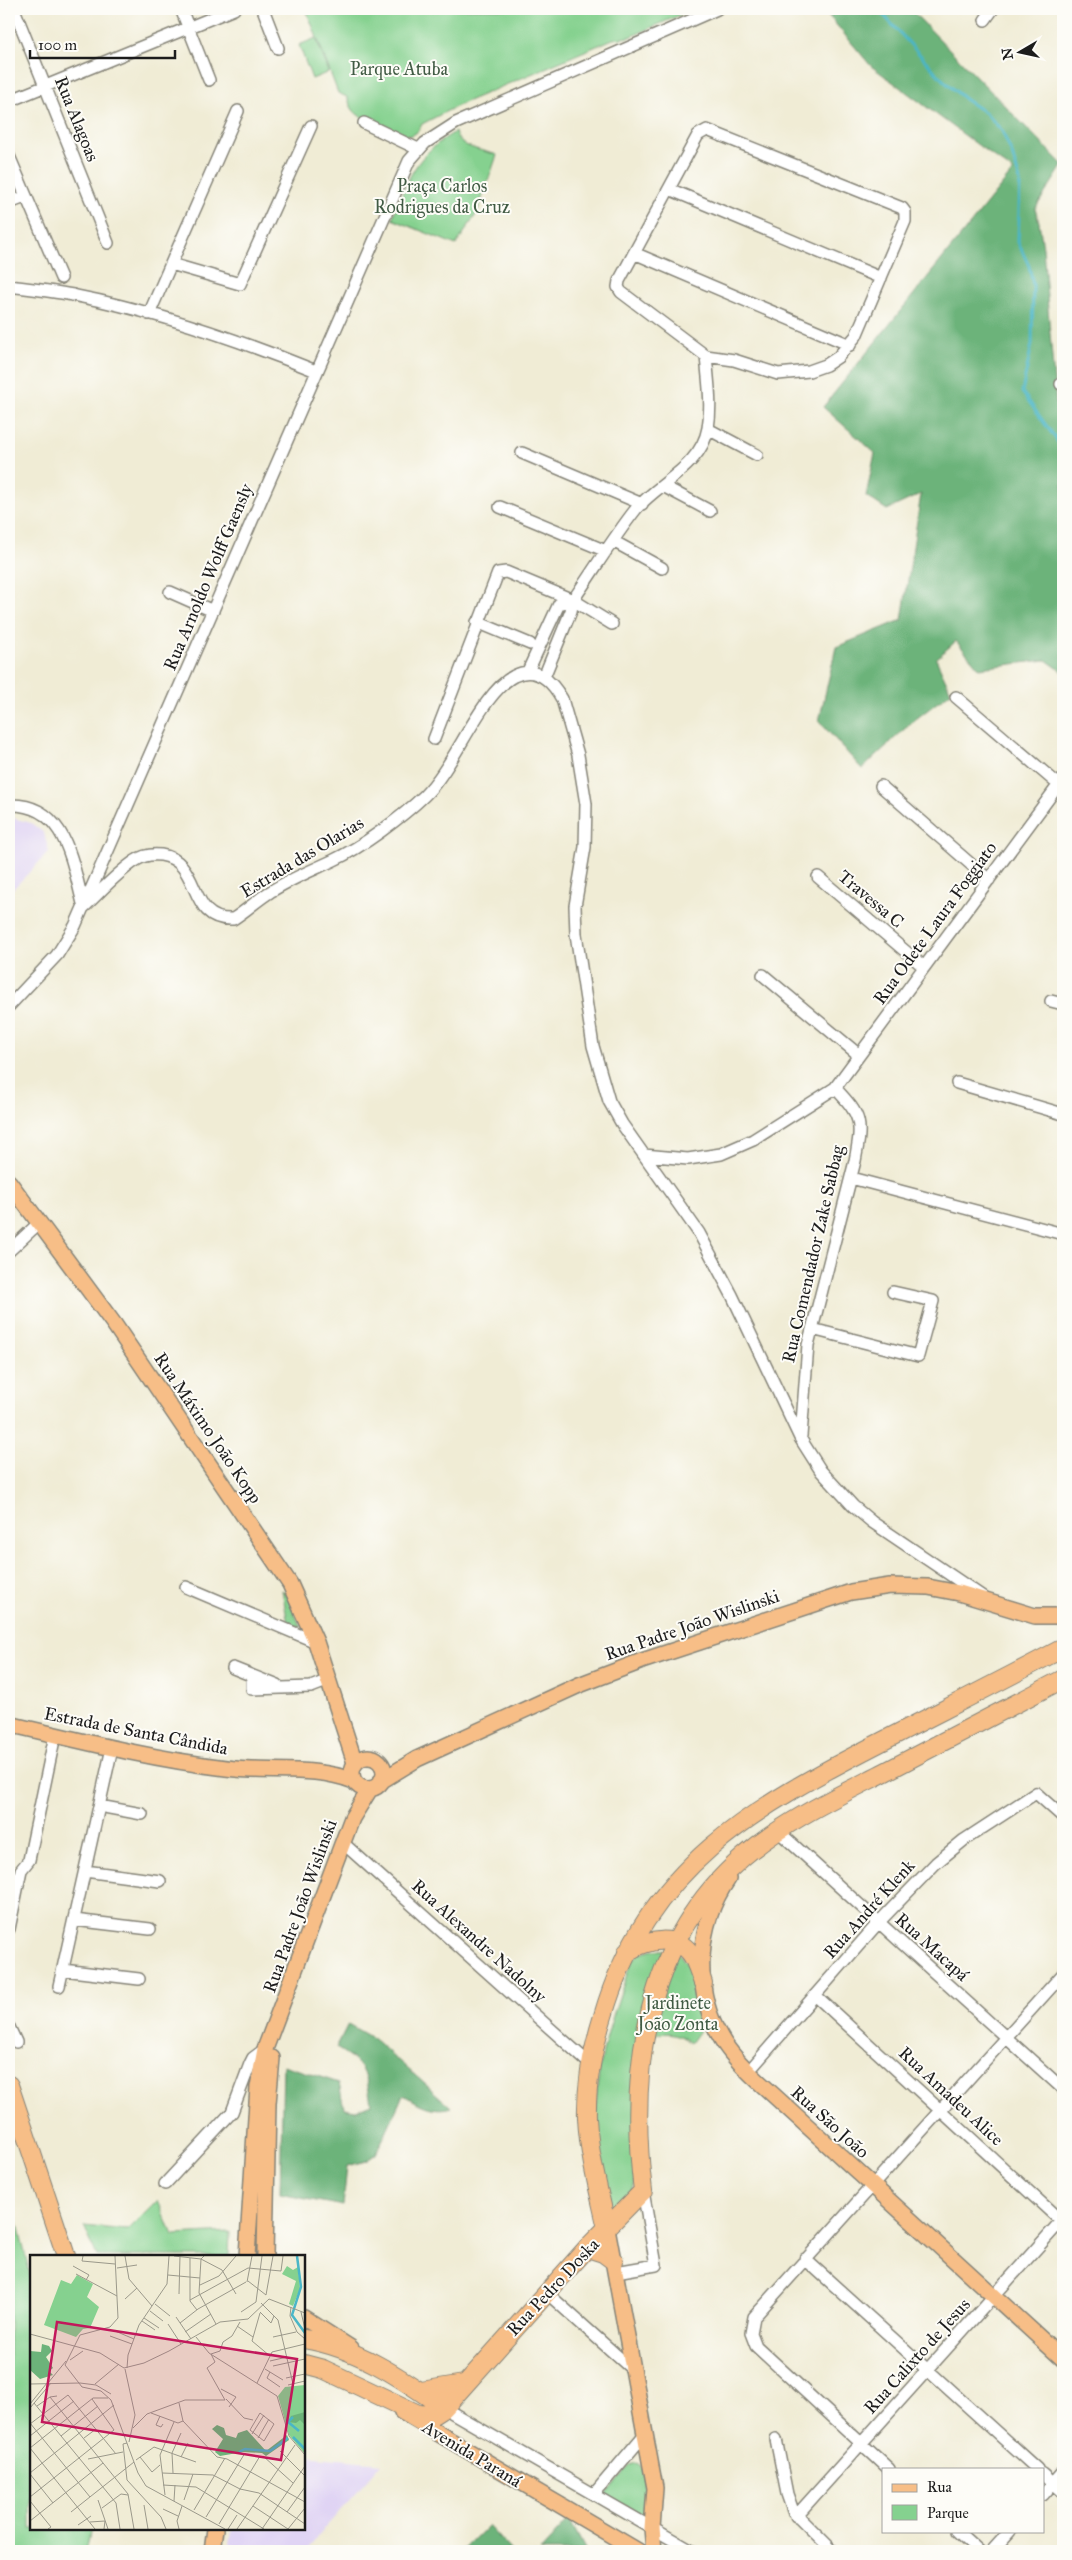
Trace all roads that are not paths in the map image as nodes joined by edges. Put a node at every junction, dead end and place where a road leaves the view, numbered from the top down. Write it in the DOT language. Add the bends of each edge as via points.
graph roads {
  1 [pos="14,9"];
  2 [pos="181,9"];
  3 [pos="234,9"];
  4 [pos="263,9"];
  5 [pos="717,9"];
  6 [pos="993,9"];
  7 [pos="985,20"];
  8 [pos="188,28"];
  9 [pos="278,48"];
  10 [pos="208,80"];
  11 [pos="45,87"];
  12 [pos="9,101"];
  13 [pos="238,111"];
  14 [pos="364,123"];
  15 [pos="311,126"];
  16 [pos="418,149"];
  17 [pos="9,156"];
  18 [pos="669,189"];
  19 [pos="25,197"];
  20 [pos="9,203"];
  21 [pos="108,243"];
  22 [pos="634,253"];
  23 [pos="171,264"];
  24 [pos="61,278"];
  25 [pos="881,278"];
  26 [pos="10,288"];
  27 [pos="149,314"];
  28 [pos="850,345"];
  29 [pos="706,356"];
  30 [pos="316,371"];
  31 [pos="708,429"];
  32 [pos="522,453"];
  33 [pos="757,455"];
  34 [pos="663,486"];
  35 [pos="642,504"];
  36 [pos="500,507"];
  37 [pos="710,511"];
  38 [pos="613,541"];
  39 [pos="606,551"];
  40 [pos="662,568"];
  41 [pos="170,592"];
  42 [pos="572,600"];
  43 [pos="212,610"];
  44 [pos="477,622"];
  45 [pos="612,624"];
  46 [pos="544,637"];
  47 [pos="557,643"];
  48 [pos="530,644"];
  49 [pos="528,671"];
  50 [pos="544,677"];
  51 [pos="956,697"];
  52 [pos="434,738"];
  53 [pos="1061,782"];
  54 [pos="881,786"];
  55 [pos="9,805"];
  56 [pos="818,877"];
  57 [pos="989,880"];
  58 [pos="84,908"];
  59 [pos="924,967"];
  60 [pos="763,975"];
  61 [pos="1051,1001"];
  62 [pos="1063,1004"];
  63 [pos="9,1006"];
  64 [pos="859,1055"];
  65 [pos="957,1083"];
  66 [pos="835,1088"];
  67 [pos="1063,1114"];
  68 [pos="644,1155"];
  69 [pos="851,1178"];
  70 [pos="9,1182"];
  71 [pos="38,1223"];
  72 [pos="1063,1234"];
  73 [pos="9,1252"];
  74 [pos="894,1292"];
  75 [pos="812,1329"];
  76 [pos="800,1438"];
  77 [pos="186,1586"];
  78 [pos="992,1603"];
  79 [pos="1063,1616"];
  80 [pos="316,1642"];
  81 [pos="1063,1648"];
  82 [pos="1046,1657"];
  83 [pos="233,1668"];
  84 [pos="1063,1679"];
  85 [pos="330,1680"];
  86 [pos="1043,1689"];
  87 [pos="9,1724"];
  88 [pos="55,1735"];
  89 [pos="112,1748"];
  90 [pos="417,1758"];
  91 [pos="367,1760"];
  92 [pos="318,1771"];
  93 [pos="365,1784"];
  94 [pos="99,1806"];
  95 [pos="142,1814"];
  96 [pos="1063,1817"];
  97 [pos="778,1831"];
  98 [pos="343,1844"];
  99 [pos="743,1857"];
  100 [pos="84,1871"];
  101 [pos="160,1881"];
  102 [pos="74,1920"];
  103 [pos="879,1922"];
  104 [pos="9,1929"];
  105 [pos="150,1929"];
  106 [pos="674,1943"];
  107 [pos="627,1952"];
  108 [pos="62,1970"];
  109 [pos="1063,1974"];
  110 [pos="139,1979"];
  111 [pos="703,1983"];
  112 [pos="59,1986"];
  113 [pos="1059,1987"];
  114 [pos="815,1995"];
  115 [pos="282,2007"];
  116 [pos="9,2027"];
  117 [pos="1006,2037"];
  118 [pos="16,2042"];
  119 [pos="265,2049"];
  120 [pos="591,2065"];
  121 [pos="748,2072"];
  122 [pos="9,2085"];
  123 [pos="1063,2088"];
  124 [pos="940,2110"];
  125 [pos="255,2136"];
  126 [pos="165,2184"];
  127 [pos="872,2185"];
  128 [pos="643,2190"];
  129 [pos="266,2192"];
  130 [pos="600,2197"];
  131 [pos="1062,2221"];
  132 [pos="607,2228"];
  133 [pos="587,2248"];
  134 [pos="66,2255"];
  135 [pos="247,2255"];
  136 [pos="265,2255"];
  137 [pos="805,2259"];
  138 [pos="615,2266"];
  139 [pos="547,2293"];
  140 [pos="994,2296"];
  141 [pos="305,2319"];
  142 [pos="305,2339"];
  143 [pos="1063,2359"];
  144 [pos="305,2364"];
  145 [pos="378,2365"];
  146 [pos="928,2370"];
  147 [pos="634,2371"];
  148 [pos="464,2384"];
  149 [pos="363,2389"];
  150 [pos="424,2394"];
  151 [pos="437,2411"];
  152 [pos="645,2434"];
  153 [pos="776,2439"];
  154 [pos="862,2443"];
  155 [pos="888,2468"];
  156 [pos="1036,2468"];
  157 [pos="1063,2472"];
  158 [pos="1044,2475"];
  159 [pos="1053,2483"];
  160 [pos="1063,2492"];
  161 [pos="1044,2493"];
  162 [pos="594,2494"];
  163 [pos="796,2516"];
  164 [pos="215,2530"];
  165 [pos="958,2532"];
  166 [pos="1009,2532"];
  167 [pos="653,2541"];
  168 [pos="212,2551"];
  169 [pos="638,2551"];
  170 [pos="692,2551"];
  171 [pos="834,2551"];
  172 [pos="979,2551"];
  173 [pos="992,2551"];
  1 -- 11 [label="street, Rua Alagoas"];
  2 -- 8 [label="street"];
  3 -- 8 [label="street"];
  4 -- 9 [label="street"];
  5 -- 16 [label="street, Rua Arnoldo Wolff Gaensly" via="456,123"];
  6 -- 7 [label="street"];
  8 -- 10 [label="street"];
  8 -- 11 [label="street"];
  11 -- 12 [label="street"];
  11 -- 21 [label="street, Rua Alagoas"];
  13 -- 23 [label="street"];
  14 -- 16 [label="street"];
  15 -- 23 [label="street" via="240,284"];
  16 -- 30 [label="street, Rua Arnoldo Wolff Gaensly" via="400,177"];
  17 -- 19 [label="street"];
  18 -- 22 [label="street"];
  18 -- 25 [label="street"];
  18 -- 25 [label="street" via="698,135 712,130 902,208 905,221"];
  19 -- 20 [label="street"];
  19 -- 24 [label="street"];
  22 -- 28 [label="street"];
  22 -- 29 [label="street" via="620,281 618,287 621,292"];
  23 -- 27 [label="street"];
  25 -- 28 [label="street"];
  26 -- 27 [label="street" via="76,296"];
  27 -- 30 [label="street" via="244,342"];
  28 -- 29 [label="street" via="826,365 794,374 766,372 734,360"];
  29 -- 31 [label="street"];
  30 -- 43 [label="street, Rua Arnoldo Wolff Gaensly"];
  31 -- 33 [label="street"];
  31 -- 34 [label="street" via="696,456"];
  32 -- 35 [label="street"];
  34 -- 35 [label="street"];
  34 -- 37 [label="street"];
  35 -- 38 [label="street"];
  36 -- 39 [label="street"];
  38 -- 39 [label="street"];
  38 -- 40 [label="street"];
  39 -- 42 [label="street"];
  41 -- 43 [label="street"];
  42 -- 44 [label="street" via="501,572 494,577"];
  42 -- 45 [label="street"];
  42 -- 46 [label="street" via="559,604"];
  42 -- 47 [label="street" via="571,611"];
  43 -- 58 [label="street, Rua Arnoldo Wolff Gaensly"];
  44 -- 48 [label="street"];
  44 -- 52 [label="street"];
  46 -- 47 [label="street"];
  46 -- 49 [label="street"];
  47 -- 50 [label="street"];
  49 -- 50 [label="street"];
  49 -- 58 [label="street, Estrada das Olarias" via="516,675 497,689 447,769 422,799 349,852 269,892 233,919 217,918 208,912 180,863 159,855 145,855 135,861"];
  50 -- 68 [label="street" via="556,687 562,699 584,782 585,847 574,918 593,1046 609,1100"];
  51 -- 53 [label="street"];
  53 -- 57 [label="street, Rua Odete Laura Foggiato"];
  54 -- 57 [label="street"];
  55 -- 58 [label="street" via="31,807 42,812 57,827 68,851"];
  56 -- 59 [label="street, Travessa C"];
  57 -- 59 [label="street, Rua Odete Laura Foggiato"];
  58 -- 63 [label="street, Rua Arnoldo Wolff Gaensly" via="57,955"];
  59 -- 64 [label="street, Rua Odete Laura Foggiato"];
  60 -- 64 [label="street"];
  61 -- 62 [label="street"];
  64 -- 66 [label="street, Rua Odete Laura Foggiato"];
  65 -- 67 [label="street"];
  66 -- 68 [label="street" via="753,1140 721,1154 688,1159"];
  66 -- 69 [label="street, Rua Comendador Zake Sabbag" via="854,1109 860,1125"];
  68 -- 76 [label="street" via="684,1209 711,1255"];
  69 -- 72 [label="street"];
  69 -- 75 [label="street, Rua Comendador Zake Sabbag"];
  70 -- 71 [label="main road, Rua Máximo João Kopp"];
  71 -- 73 [label="street"];
  71 -- 80 [label="main road, Rua Máximo João Kopp" via="114,1324 279,1568 300,1601"];
  74 -- 75 [label="street" via="933,1301 918,1356"];
  75 -- 76 [label="street, Rua Comendador Zake Sabbag" via="806,1358"];
  76 -- 78 [label="street" via="821,1471 859,1511"];
  77 -- 80 [label="street"];
  78 -- 79 [label="main road" via="1035,1616"];
  78 -- 90 [label="main road, Rua Padre João Wislinski" via="958,1592 910,1586 851,1592 609,1672"];
  80 -- 85 [label="main road, Rua Máximo João Kopp"];
  81 -- 82 [label="highway"];
  82 -- 86 [label="highway" via="1037,1668"];
  82 -- 107 [label="highway" via="814,1777 750,1816 686,1869 651,1913"];
  83 -- 85 [label="street" via="252,1676 252,1689 311,1686"];
  84 -- 86 [label="highway"];
  85 -- 91 [label="main road, Rua Máximo João Kopp" via="341,1714"];
  86 -- 97 [label="highway" via="808,1812"];
  87 -- 88 [label="main road, Estrada de Santa Cândida"];
  88 -- 89 [label="main road, Estrada de Santa Cândida"];
  88 -- 104 [label="street" via="29,1860 21,1870"];
  89 -- 92 [label="main road, Estrada de Santa Cândida" via="228,1769"];
  89 -- 94 [label="street"];
  90 -- 91 [label="main road, Rua Padre João Wislinski" via="389,1762"];
  90 -- 93 [label="main road, Rua Padre João Wislinski"];
  91 -- 92 [label="main road, Estrada de Santa Cândida"];
  91 -- 93 [label="main road" via="352,1772"];
  91 -- 93 [label="main road" via="382,1767"];
  92 -- 93 [label="main road, Estrada de Santa Cândida"];
  93 -- 98 [label="main road, Rua Padre João Wislinski"];
  94 -- 95 [label="street"];
  94 -- 100 [label="street"];
  96 -- 103 [label="street, Rua André Klenk" via="1036,1793 950,1850"];
  97 -- 99 [label="highway"];
  97 -- 103 [label="street, Rua Macapá"];
  98 -- 115 [label="main road, Rua Padre João Wislinski"];
  98 -- 120 [label="street, Rua Alexandre Nadolny"];
  99 -- 106 [label="highway" via="705,1896"];
  99 -- 111 [label="main road, Rua São João" via="721,1889 710,1913 702,1954"];
  100 -- 101 [label="street"];
  100 -- 102 [label="street"];
  102 -- 105 [label="street"];
  102 -- 108 [label="street"];
  103 -- 114 [label="street, Rua André Klenk"];
  103 -- 117 [label="street, Rua Macapá"];
  106 -- 107 [label="highway" via="652,1941"];
  106 -- 111 [label="highway" via="692,1956"];
  106 -- 128 [label="highway" via="652,2007 640,2073 637,2138"];
  107 -- 120 [label="highway" via="607,2002"];
  108 -- 110 [label="street"];
  108 -- 112 [label="street"];
  109 -- 113 [label="street"];
  111 -- 121 [label="main road, Rua São João" via="716,2029"];
  113 -- 117 [label="street"];
  114 -- 121 [label="street, Rua André Klenk"];
  114 -- 124 [label="street, Rua Amadeu Alice"];
  115 -- 119 [label="main road, Rua Padre João Wislinski"];
  115 -- 129 [label="main road, Rua Padre João Wislinski" via="269,2086"];
  116 -- 118 [label="street"];
  117 -- 123 [label="street, Rua Macapá"];
  117 -- 124 [label="street"];
  119 -- 125 [label="main road, Rua Padre João Wislinski" via="258,2087"];
  119 -- 126 [label="street" via="253,2058 232,2112"];
  120 -- 130 [label="highway" via="587,2117"];
  121 -- 127 [label="main road, Rua São João"];
  122 -- 134 [label="highway"];
  124 -- 127 [label="street"];
  124 -- 131 [label="street, Rua Amadeu Alice"];
  125 -- 129 [label="main road" via="264,2150"];
  125 -- 135 [label="main road, Rua Padre João Wislinski"];
  127 -- 137 [label="street"];
  127 -- 140 [label="main road, Rua São João"];
  128 -- 132 [label="highway, Rua Pedro Doska"];
  128 -- 138 [label="street" via="656,2265"];
  129 -- 136 [label="main road, Rua Padre João Wislinski"];
  130 -- 132 [label="highway"];
  130 -- 133 [label="highway"];
  131 -- 140 [label="street, Rua Calixto de Jesus"];
  132 -- 133 [label="highway, Rua Pedro Doska"];
  132 -- 138 [label="main road"];
  133 -- 138 [label="highway" via="603,2252"];
  133 -- 139 [label="highway, Rua Pedro Doska"];
  137 -- 146 [label="street"];
  137 -- 154 [label="street" via="754,2317 753,2339"];
  138 -- 147 [label="main road"];
  139 -- 147 [label="street"];
  139 -- 148 [label="highway, Rua Pedro Doska"];
  140 -- 143 [label="main road, Rua São João"];
  140 -- 146 [label="street, Rua Calixto de Jesus"];
  141 -- 145 [label="main road"];
  142 -- 145 [label="highway" via="348,2351"];
  144 -- 149 [label="highway, Avenida Paraná" via="323,2369"];
  145 -- 150 [label="highway"];
  146 -- 154 [label="street, Rua Calixto de Jesus"];
  146 -- 156 [label="street"];
  147 -- 152 [label="main road"];
  148 -- 150 [label="highway"];
  148 -- 151 [label="highway, Rua Pedro Doska"];
  149 -- 151 [label="highway" via="418,2414"];
  149 -- 169 [label="main road, Avenida Paraná"];
  150 -- 151 [label="highway"];
  151 -- 162 [label="street, Avenida Paraná"];
  152 -- 162 [label="street"];
  152 -- 167 [label="main road" via="656,2494"];
  153 -- 163 [label="street" via="787,2494"];
  154 -- 155 [label="street"];
  154 -- 163 [label="street, Rua Calixto de Jesus"];
  157 -- 159 [label="street"];
  158 -- 159 [label="street"];
  159 -- 160 [label="street"];
  159 -- 161 [label="street"];
  162 -- 167 [label="street, Avenida Paraná"];
  163 -- 171 [label="street"];
  164 -- 168 [label="main road"];
  165 -- 172 [label="street"];
  166 -- 173 [label="street"];
  167 -- 170 [label="street, Avenida Paraná"];
}
